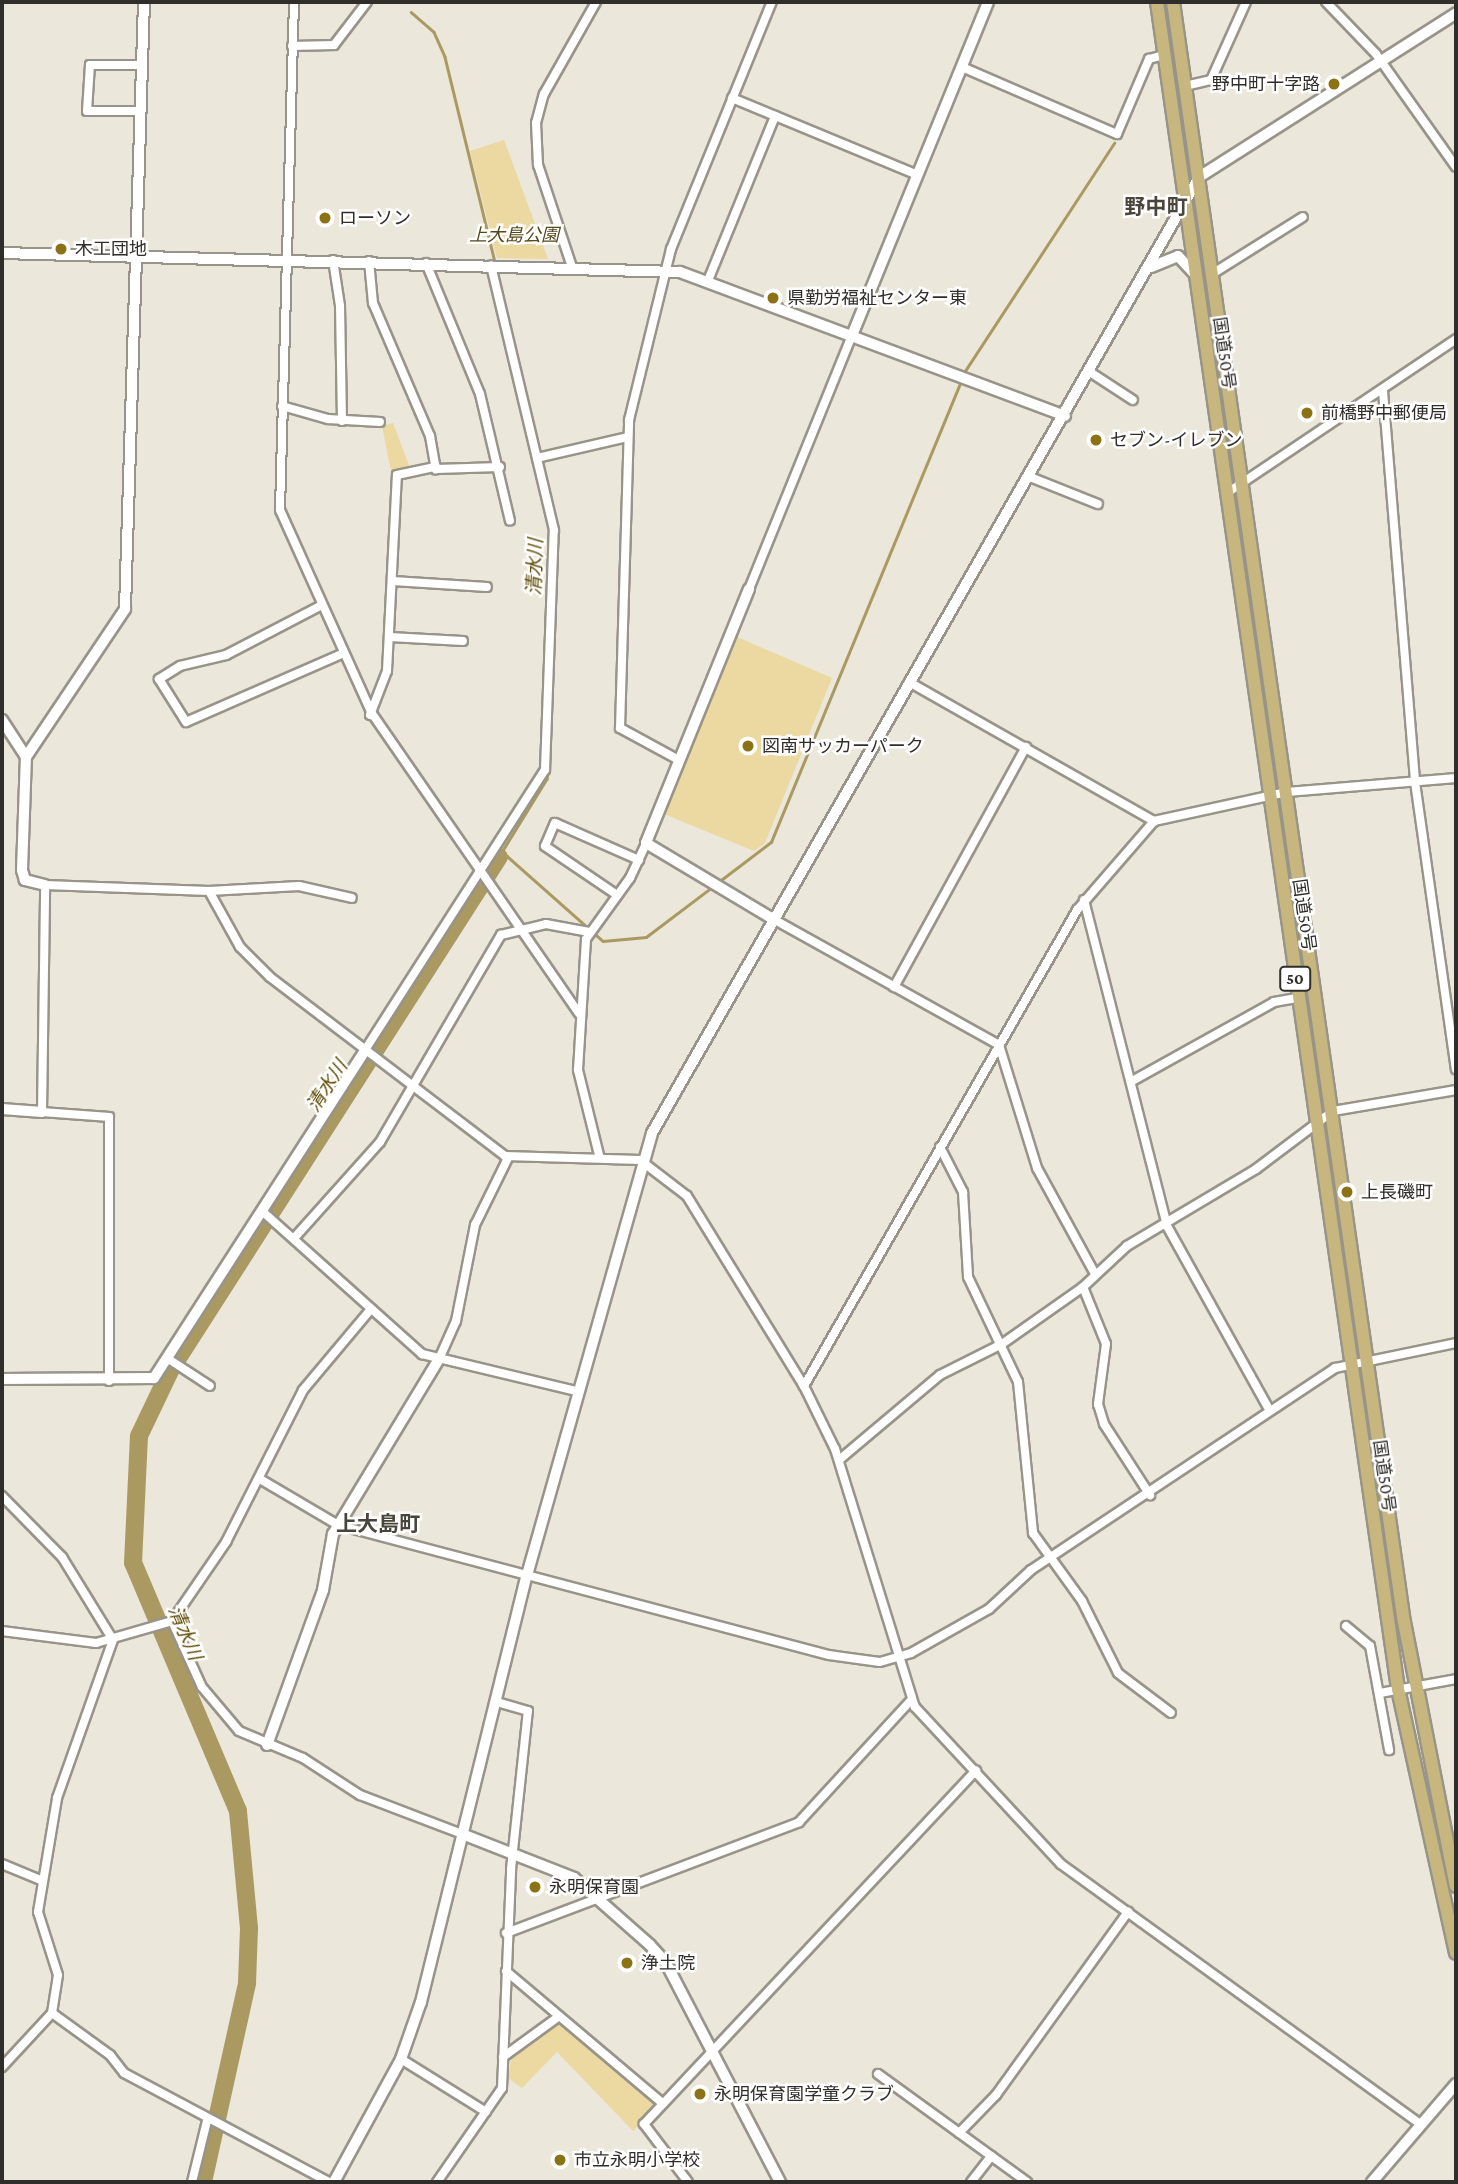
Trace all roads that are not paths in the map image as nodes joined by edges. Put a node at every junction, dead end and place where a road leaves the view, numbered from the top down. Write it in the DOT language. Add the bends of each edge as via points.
graph roads {
  1 [pos="144,2"];
  2 [pos="294,2"];
  3 [pos="367,2"];
  4 [pos="596,2"];
  5 [pos="772,2"];
  6 [pos="988,2"];
  7 [pos="1157,2"];
  8 [pos="1173,2"];
  9 [pos="1246,2"];
  10 [pos="1326,2"];
  11 [pos="1456,13"];
  12 [pos="292,46"];
  13 [pos="1164,55"];
  14 [pos="1381,60"];
  15 [pos="142,65"];
  16 [pos="961,68"];
  17 [pos="1185,86"];
  18 [pos="732,98"];
  19 [pos="141,111"];
  20 [pos="775,116"];
  21 [pos="1456,167"];
  22 [pos="918,175"];
  23 [pos="1199,177"];
  24 [pos="1185,203"];
  25 [pos="1303,217"];
  26 [pos="2,253"];
  27 [pos="136,257"];
  28 [pos="286,258"];
  29 [pos="332,260"];
  30 [pos="369,261"];
  31 [pos="426,263"];
  32 [pos="491,265"];
  33 [pos="572,267"];
  34 [pos="667,270"];
  35 [pos="1149,270"];
  36 [pos="1195,274"];
  37 [pos="1212,274"];
  38 [pos="709,278"];
  39 [pos="853,333"];
  40 [pos="1456,339"];
  41 [pos="1090,372"];
  42 [pos="1383,391"];
  43 [pos="1132,400"];
  44 [pos="282,406"];
  45 [pos="1065,416"];
  46 [pos="342,421"];
  47 [pos="380,422"];
  48 [pos="628,437"];
  49 [pos="537,458"];
  50 [pos="436,467"];
  51 [pos="500,467"];
  52 [pos="1030,477"];
  53 [pos="1243,486"];
  54 [pos="1227,493"];
  55 [pos="1098,504"];
  56 [pos="510,521"];
  57 [pos="393,581"];
  58 [pos="487,587"];
  59 [pos="748,589"];
  60 [pos="322,604"];
  61 [pos="390,637"];
  62 [pos="463,641"];
  63 [pos="344,653"];
  64 [pos="909,682"];
  65 [pos="370,715"];
  66 [pos="2,720"];
  67 [pos="1026,747"];
  68 [pos="26,757"];
  69 [pos="679,760"];
  70 [pos="1456,778"];
  71 [pos="1415,782"];
  72 [pos="1287,793"];
  73 [pos="1270,795"];
  74 [pos="1154,821"];
  75 [pos="646,843"];
  76 [pos="639,860"];
  77 [pos="482,878"];
  78 [pos="46,885"];
  79 [pos="209,891"];
  80 [pos="617,895"];
  81 [pos="352,898"];
  82 [pos="1084,900"];
  83 [pos="773,919"];
  84 [pos="518,931"];
  85 [pos="589,932"];
  86 [pos="894,986"];
  87 [pos="1297,998"];
  88 [pos="579,1014"];
  89 [pos="999,1045"];
  90 [pos="369,1053"];
  91 [pos="1456,1069"];
  92 [pos="1134,1080"];
  93 [pos="411,1085"];
  94 [pos="1456,1090"];
  95 [pos="2,1109"];
  96 [pos="1332,1111"];
  97 [pos="42,1112"];
  98 [pos="1316,1121"];
  99 [pos="940,1147"];
  100 [pos="599,1155"];
  101 [pos="508,1158"];
  102 [pos="640,1160"];
  103 [pos="267,1214"];
  104 [pos="1167,1226"];
  105 [pos="296,1236"];
  106 [pos="1095,1274"];
  107 [pos="1083,1287"];
  108 [pos="371,1309"];
  109 [pos="1456,1343"];
  110 [pos="1002,1344"];
  111 [pos="1365,1358"];
  112 [pos="439,1359"];
  113 [pos="172,1362"];
  114 [pos="1350,1362"];
  115 [pos="2,1379"];
  116 [pos="109,1381"];
  117 [pos="210,1386"];
  118 [pos="804,1386"];
  119 [pos="576,1391"];
  120 [pos="1269,1409"];
  121 [pos="839,1460"];
  122 [pos="260,1479"];
  123 [pos="1150,1495"];
  124 [pos="2,1496"];
  125 [pos="338,1525"];
  126 [pos="1047,1560"];
  127 [pos="527,1575"];
  128 [pos="172,1620"];
  129 [pos="1346,1626"];
  130 [pos="2,1631"];
  131 [pos="113,1640"];
  132 [pos="897,1657"];
  133 [pos="1456,1679"];
  134 [pos="1413,1686"];
  135 [pos="1398,1689"];
  136 [pos="1380,1693"];
  137 [pos="911,1700"];
  138 [pos="497,1702"];
  139 [pos="1171,1713"];
  140 [pos="267,1745"];
  141 [pos="1389,1750"];
  142 [pos="976,1771"];
  143 [pos="464,1834"];
  144 [pos="513,1851"];
  145 [pos="2,1864"];
  146 [pos="43,1881"];
  147 [pos="1456,1886"];
  148 [pos="597,1900"];
  149 [pos="1128,1912"];
  150 [pos="506,1933"];
  151 [pos="1456,1953"];
  152 [pos="506,1971"];
  153 [pos="52,2013"];
  154 [pos="558,2017"];
  155 [pos="712,2050"];
  156 [pos="503,2057"];
  157 [pos="401,2059"];
  158 [pos="2,2067"];
  159 [pos="878,2074"];
  160 [pos="1456,2084"];
  161 [pos="662,2103"];
  162 [pos="486,2112"];
  163 [pos="207,2121"];
  164 [pos="1421,2125"];
  165 [pos="959,2133"];
  166 [pos="990,2156"];
  167 [pos="192,2182"];
  168 [pos="331,2182"];
  169 [pos="437,2182"];
  170 [pos="688,2182"];
  171 [pos="780,2182"];
  172 [pos="971,2182"];
  173 [pos="1027,2182"];
  174 [pos="1372,2182"];
  1 -- 15 [label="street"];
  2 -- 12 [label="street"];
  3 -- 12 [label="street" via="334,45"];
  4 -- 33 [label="street" via="544,94 536,123 538,165"];
  5 -- 18 [label="street"];
  6 -- 16 [label="street"];
  7 -- 13 [label="highway, 国道50号 / 50"];
  8 -- 17 [label="highway, 国道50号 / 50"];
  9 -- 17 [label="street" via="1210,80"];
  10 -- 14 [label="street"];
  11 -- 14 [label="street"];
  12 -- 28 [label="street"];
  13 -- 16 [label="street" via="1147,62 1117,134"];
  13 -- 24 [label="highway, 国道50号 / 50"];
  14 -- 21 [label="street"];
  14 -- 23 [label="street"];
  15 -- 19 [label="street"];
  15 -- 19 [label="street" via="92,63 88,79 89,114"];
  16 -- 22 [label="street"];
  17 -- 23 [label="highway, 国道50号 / 50"];
  18 -- 20 [label="street"];
  18 -- 34 [label="street"];
  19 -- 27 [label="street"];
  20 -- 22 [label="street"];
  20 -- 38 [label="street"];
  22 -- 39 [label="street"];
  23 -- 24 [label="street"];
  23 -- 37 [label="highway, 国道50号 / 50"];
  24 -- 35 [label="street"];
  24 -- 36 [label="highway, 国道50号 / 50"];
  25 -- 37 [label="street"];
  26 -- 27 [label="street"];
  27 -- 28 [label="street"];
  27 -- 68 [label="street" via="125,609"];
  28 -- 29 [label="street"];
  28 -- 44 [label="street"];
  29 -- 30 [label="street"];
  29 -- 46 [label="street" via="340,306"];
  30 -- 31 [label="street"];
  30 -- 50 [label="street" via="373,303 430,436"];
  31 -- 32 [label="street"];
  31 -- 51 [label="street" via="480,394"];
  32 -- 33 [label="street"];
  32 -- 49 [label="street"];
  33 -- 34 [label="street"];
  34 -- 38 [label="street"];
  34 -- 48 [label="street"];
  35 -- 36 [label="street" via="1178,256"];
  35 -- 41 [label="street"];
  36 -- 54 [label="highway, 国道50号 / 50"];
  37 -- 53 [label="highway, 国道50号 / 50"];
  38 -- 39 [label="street"];
  39 -- 45 [label="street"];
  39 -- 59 [label="street"];
  40 -- 42 [label="street"];
  41 -- 43 [label="street"];
  41 -- 45 [label="street"];
  42 -- 53 [label="street"];
  42 -- 71 [label="street"];
  44 -- 46 [label="street"];
  44 -- 60 [label="street" via="279,506"];
  45 -- 52 [label="street"];
  46 -- 47 [label="street"];
  48 -- 49 [label="street"];
  48 -- 69 [label="street" via="620,728"];
  49 -- 77 [label="street" via="554,530 545,770"];
  50 -- 51 [label="street" via="446,473"];
  50 -- 57 [label="street" via="397,475"];
  51 -- 56 [label="street"];
  52 -- 55 [label="street"];
  52 -- 64 [label="street"];
  53 -- 54 [label="street"];
  53 -- 72 [label="highway, 国道50号 / 50"];
  54 -- 73 [label="highway, 国道50号 / 50"];
  57 -- 58 [label="street"];
  57 -- 61 [label="street"];
  59 -- 69 [label="street"];
  60 -- 63 [label="street"];
  60 -- 63 [label="street" via="226,655 180,666 159,679 186,722"];
  61 -- 62 [label="street"];
  61 -- 65 [label="street" via="385,685"];
  63 -- 65 [label="street"];
  64 -- 67 [label="street"];
  64 -- 83 [label="street"];
  65 -- 77 [label="street"];
  66 -- 68 [label="street"];
  67 -- 74 [label="street"];
  67 -- 86 [label="street"];
  68 -- 78 [label="street" via="22,870 25,880"];
  69 -- 75 [label="street"];
  70 -- 71 [label="street"];
  71 -- 72 [label="street"];
  71 -- 91 [label="street"];
  72 -- 73 [label="street"];
  72 -- 96 [label="highway, 国道50号 / 50"];
  73 -- 74 [label="street"];
  73 -- 87 [label="highway, 国道50号 / 50"];
  74 -- 82 [label="street"];
  75 -- 76 [label="street"];
  75 -- 83 [label="street"];
  76 -- 80 [label="street"];
  76 -- 80 [label="street" via="555,822 545,846"];
  77 -- 84 [label="street"];
  77 -- 90 [label="street"];
  78 -- 79 [label="street"];
  78 -- 97 [label="street"];
  79 -- 81 [label="street" via="299,886"];
  79 -- 90 [label="street" via="232,935 261,970"];
  80 -- 85 [label="street"];
  82 -- 89 [label="street"];
  82 -- 92 [label="street"];
  83 -- 86 [label="street"];
  83 -- 102 [label="street"];
  84 -- 85 [label="street" via="556,924"];
  84 -- 88 [label="street"];
  84 -- 93 [label="street" via="496,942"];
  85 -- 88 [label="street"];
  86 -- 89 [label="street"];
  87 -- 92 [label="street" via="1274,1002"];
  87 -- 98 [label="highway, 国道50号 / 50"];
  88 -- 100 [label="street" via="578,1070"];
  89 -- 99 [label="street"];
  89 -- 106 [label="street" via="1037,1168"];
  90 -- 93 [label="street"];
  90 -- 103 [label="street"];
  92 -- 104 [label="street"];
  93 -- 101 [label="street"];
  93 -- 105 [label="street" via="371,1154 327,1194"];
  94 -- 96 [label="street"];
  95 -- 97 [label="street"];
  96 -- 98 [label="street"];
  96 -- 111 [label="highway, 国道50号 / 50"];
  97 -- 116 [label="street" via="109,1117"];
  98 -- 104 [label="street"];
  98 -- 114 [label="highway, 国道50号 / 50"];
  99 -- 110 [label="street" via="963,1192 968,1276"];
  99 -- 118 [label="street"];
  100 -- 101 [label="street"];
  100 -- 102 [label="street"];
  101 -- 112 [label="street" via="475,1225 456,1321"];
  102 -- 118 [label="street" via="687,1196"];
  102 -- 119 [label="street"];
  103 -- 105 [label="street"];
  103 -- 113 [label="street"];
  104 -- 106 [label="street" via="1127,1246"];
  104 -- 120 [label="street"];
  105 -- 108 [label="street"];
  106 -- 107 [label="street"];
  107 -- 110 [label="street"];
  107 -- 123 [label="street" via="1106,1344 1098,1404 1104,1424"];
  108 -- 112 [label="street" via="422,1354"];
  108 -- 122 [label="street" via="307,1383"];
  109 -- 111 [label="street"];
  110 -- 121 [label="street" via="940,1375"];
  110 -- 126 [label="street" via="1026,1418 1029,1507"];
  111 -- 114 [label="street"];
  111 -- 134 [label="highway, 国道50号 / 50"];
  112 -- 119 [label="street"];
  112 -- 125 [label="street"];
  113 -- 116 [label="street" via="152,1380"];
  113 -- 117 [label="street"];
  114 -- 120 [label="street"];
  114 -- 135 [label="highway, 国道50号 / 50"];
  115 -- 116 [label="street"];
  118 -- 121 [label="street"];
  119 -- 127 [label="street"];
  120 -- 123 [label="street"];
  121 -- 132 [label="street"];
  122 -- 125 [label="street"];
  122 -- 128 [label="street"];
  123 -- 126 [label="street"];
  124 -- 131 [label="street" via="62,1557"];
  125 -- 127 [label="street"];
  125 -- 140 [label="street" via="323,1590"];
  126 -- 132 [label="street" via="989,1609"];
  126 -- 139 [label="street" via="1082,1601 1118,1674"];
  127 -- 132 [label="street" via="841,1658 864,1663"];
  127 -- 138 [label="street"];
  128 -- 131 [label="street"];
  128 -- 140 [label="street" via="213,1704 239,1731"];
  129 -- 136 [label="street" via="1370,1646"];
  130 -- 131 [label="street"];
  131 -- 146 [label="street" via="57,1798"];
  132 -- 137 [label="street"];
  133 -- 134 [label="street"];
  134 -- 135 [label="street"];
  134 -- 147 [label="highway, 国道50号 / 50"];
  135 -- 136 [label="street"];
  135 -- 151 [label="highway, 国道50号 / 50"];
  136 -- 141 [label="street"];
  137 -- 142 [label="street"];
  137 -- 148 [label="street" via="799,1822"];
  138 -- 143 [label="street"];
  138 -- 144 [label="street" via="528,1711"];
  140 -- 143 [label="street" via="303,1758 360,1795"];
  142 -- 149 [label="street" via="1061,1864"];
  142 -- 155 [label="street"];
  143 -- 144 [label="street"];
  143 -- 157 [label="street"];
  144 -- 148 [label="street" via="574,1878"];
  144 -- 150 [label="street"];
  145 -- 146 [label="street"];
  146 -- 153 [label="street" via="38,1912 58,1975"];
  148 -- 150 [label="street"];
  148 -- 155 [label="street" via="666,1963"];
  149 -- 164 [label="street"];
  149 -- 165 [label="street" via="996,2095"];
  150 -- 152 [label="street"];
  152 -- 154 [label="street"];
  152 -- 156 [label="street"];
  153 -- 158 [label="street"];
  153 -- 163 [label="street" via="110,2054 124,2073"];
  154 -- 156 [label="street"];
  154 -- 161 [label="street"];
  155 -- 161 [label="street"];
  155 -- 171 [label="street"];
  156 -- 162 [label="street" via="502,2088"];
  157 -- 162 [label="street"];
  157 -- 168 [label="street"];
  159 -- 165 [label="street"];
  160 -- 164 [label="street"];
  161 -- 170 [label="street" via="644,2124"];
  162 -- 169 [label="street"];
  163 -- 167 [label="street"];
  163 -- 168 [label="street"];
  164 -- 174 [label="street"];
  165 -- 166 [label="street"];
  166 -- 172 [label="street"];
  166 -- 173 [label="street"];
}
